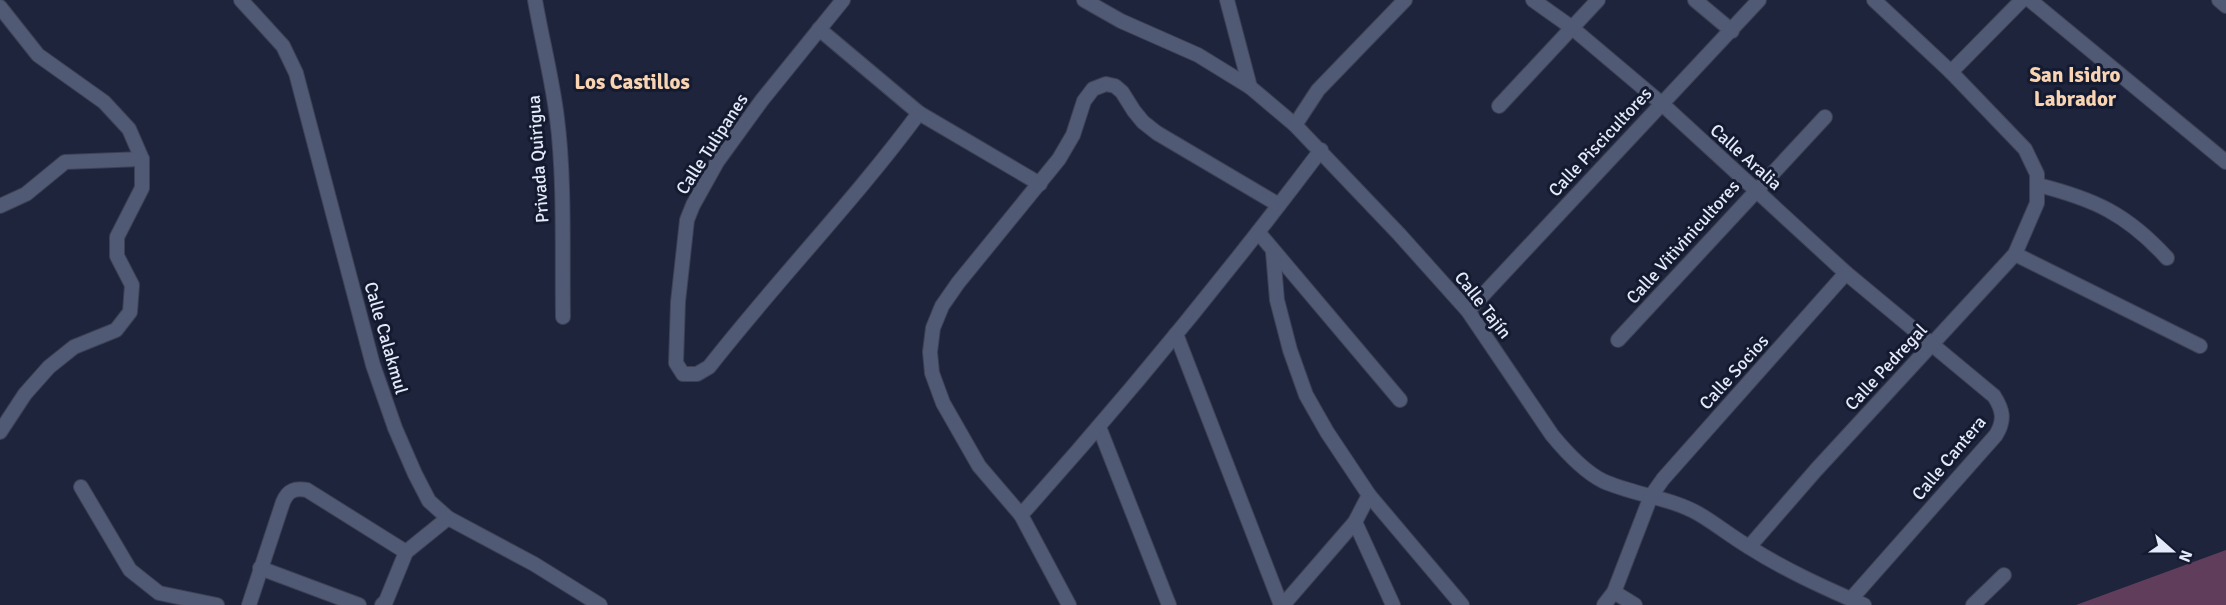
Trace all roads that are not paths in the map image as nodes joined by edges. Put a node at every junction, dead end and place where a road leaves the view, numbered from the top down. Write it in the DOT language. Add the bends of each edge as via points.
graph roads {
  1 [pos="241,0"];
  2 [pos="535,0"];
  3 [pos="843,0"];
  4 [pos="1084,0"];
  5 [pos="1227,0"];
  6 [pos="1405,0"];
  7 [pos="1533,0"];
  8 [pos="1598,0"];
  9 [pos="1695,0"];
  10 [pos="1759,0"];
  11 [pos="1875,0"];
  12 [pos="2022,0"];
  13 [pos="2030,0"];
  14 [pos="2219,0"];
  15 [pos="2226,6"];
  16 [pos="0,7"];
  17 [pos="1571,27"];
  18 [pos="819,29"];
  19 [pos="1732,31"];
  20 [pos="1951,72"];
  21 [pos="1250,87"];
  22 [pos="1661,103"];
  23 [pos="1499,106"];
  24 [pos="919,113"];
  25 [pos="1825,117"];
  26 [pos="1295,125"];
  27 [pos="1321,150"];
  28 [pos="142,159"];
  29 [pos="2226,162"];
  30 [pos="1040,184"];
  31 [pos="2038,185"];
  32 [pos="1756,189"];
  33 [pos="1279,205"];
  34 [pos="0,207"];
  35 [pos="1258,232"];
  36 [pos="1273,252"];
  37 [pos="2015,254"];
  38 [pos="2167,258"];
  39 [pos="1846,273"];
  40 [pos="1468,311"];
  41 [pos="563,317"];
  42 [pos="1176,334"];
  43 [pos="1618,340"];
  44 [pos="1933,343"];
  45 [pos="2200,346"];
  46 [pos="1400,400"];
  47 [pos="1099,427"];
  48 [pos="0,432"];
  49 [pos="81,488"];
  50 [pos="1369,495"];
  51 [pos="1650,496"];
  52 [pos="1021,515"];
  53 [pos="448,518"];
  54 [pos="1355,522"];
  55 [pos="1749,547"];
  56 [pos="406,552"];
  57 [pos="260,568"];
  58 [pos="2004,575"];
  59 [pos="1614,592"];
  60 [pos="1851,599"];
  61 [pos="217,605"];
  62 [pos="249,605"];
  63 [pos="359,605"];
  64 [pos="382,605"];
  65 [pos="600,605"];
  66 [pos="1069,605"];
  67 [pos="1169,605"];
  68 [pos="1282,605"];
  69 [pos="1393,605"];
  70 [pos="1462,605"];
  71 [pos="1604,605"];
  72 [pos="1635,605"];
  73 [pos="1864,605"];
  74 [pos="1973,605"];
  1 -- 53 [label="street, Calle Calakmul" via="283,46 296,73 383,396 429,501"];
  2 -- 41 [label="street, Privada Quirigua" via="557,120"];
  3 -- 18 [label="street, Calle Tulipanes"];
  4 -- 21 [label="street, Calle Tajín" via="1198,55"];
  5 -- 21 [label="street"];
  6 -- 26 [label="street" via="1318,90"];
  7 -- 17 [label="street, Calle Aralia"];
  8 -- 17 [label="street"];
  9 -- 19 [label="street"];
  10 -- 19 [label="street, Calle Piscicultores"];
  11 -- 20 [label="street"];
  12 -- 20 [label="street"];
  13 -- 29 [label="street"];
  14 -- 15 [label="street"];
  16 -- 28 [label="street" via="38,55 104,102 129,129"];
  17 -- 22 [label="street, Calle Aralia"];
  17 -- 23 [label="street"];
  18 -- 24 [label="street"];
  18 -- 24 [label="street, Calle Tulipanes" via="717,162 687,220 676,363 683,374 697,374 709,367"];
  19 -- 22 [label="street, Calle Piscicultores"];
  20 -- 31 [label="street" via="2025,149"];
  21 -- 26 [label="street, Calle Tajín"];
  22 -- 32 [label="street, Calle Aralia"];
  22 -- 40 [label="street, Calle Piscicultores"];
  24 -- 30 [label="street"];
  25 -- 32 [label="street, Calle Vitivinicultores"];
  26 -- 27 [label="street, Calle Tajín"];
  27 -- 33 [label="street"];
  27 -- 40 [label="street, Calle Tajín"];
  28 -- 34 [label="street" via="65,162 26,194"];
  28 -- 48 [label="street" via="142,188 117,237 117,256 132,285 130,312 116,330 74,347 49,367"];
  30 -- 33 [label="street" via="1073,135 1084,101 1093,89 1106,84 1122,92 1134,111 1157,133"];
  30 -- 52 [label="street" via="942,306 933,328 930,352 932,372 943,403 979,466"];
  31 -- 37 [label="street, Calle Pedregal" via="2037,203"];
  31 -- 38 [label="street" via="2078,195 2114,213 2140,231"];
  32 -- 39 [label="street, Calle Aralia"];
  32 -- 43 [label="street, Calle Vitivinicultores"];
  33 -- 35 [label="street"];
  35 -- 36 [label="street"];
  35 -- 42 [label="street"];
  36 -- 46 [label="street"];
  36 -- 50 [label="street" via="1277,300 1306,395"];
  37 -- 44 [label="street, Calle Pedregal"];
  37 -- 45 [label="street"];
  39 -- 44 [label="street, Calle Aralia"];
  39 -- 51 [label="street, Calle Socios"];
  40 -- 51 [label="street, Calle Tajín" via="1566,451 1603,480"];
  42 -- 47 [label="street"];
  42 -- 68 [label="street"];
  44 -- 55 [label="street, Calle Pedregal"];
  44 -- 60 [label="street, Calle Cantera" via="1994,396 2002,413 2001,427"];
  47 -- 52 [label="street"];
  47 -- 67 [label="street"];
  49 -- 61 [label="street" via="130,570 159,593"];
  50 -- 54 [label="street"];
  50 -- 70 [label="street"];
  51 -- 55 [label="street, Calle Tajín" via="1699,514"];
  51 -- 59 [label="street, Calle Socios"];
  52 -- 66 [label="street"];
  53 -- 56 [label="street"];
  53 -- 65 [label="street, Calle Calakmul"];
  54 -- 68 [label="street"];
  54 -- 69 [label="street"];
  55 -- 60 [label="street, Calle Tajín"];
  56 -- 57 [label="street" via="307,490 299,489 286,494"];
  56 -- 64 [label="street"];
  57 -- 62 [label="street"];
  57 -- 63 [label="street"];
  58 -- 74 [label="street"];
  59 -- 71 [label="street, Calle Socios"];
  59 -- 72 [label="street"];
  60 -- 73 [label="street, Calle Tajín"];
}
